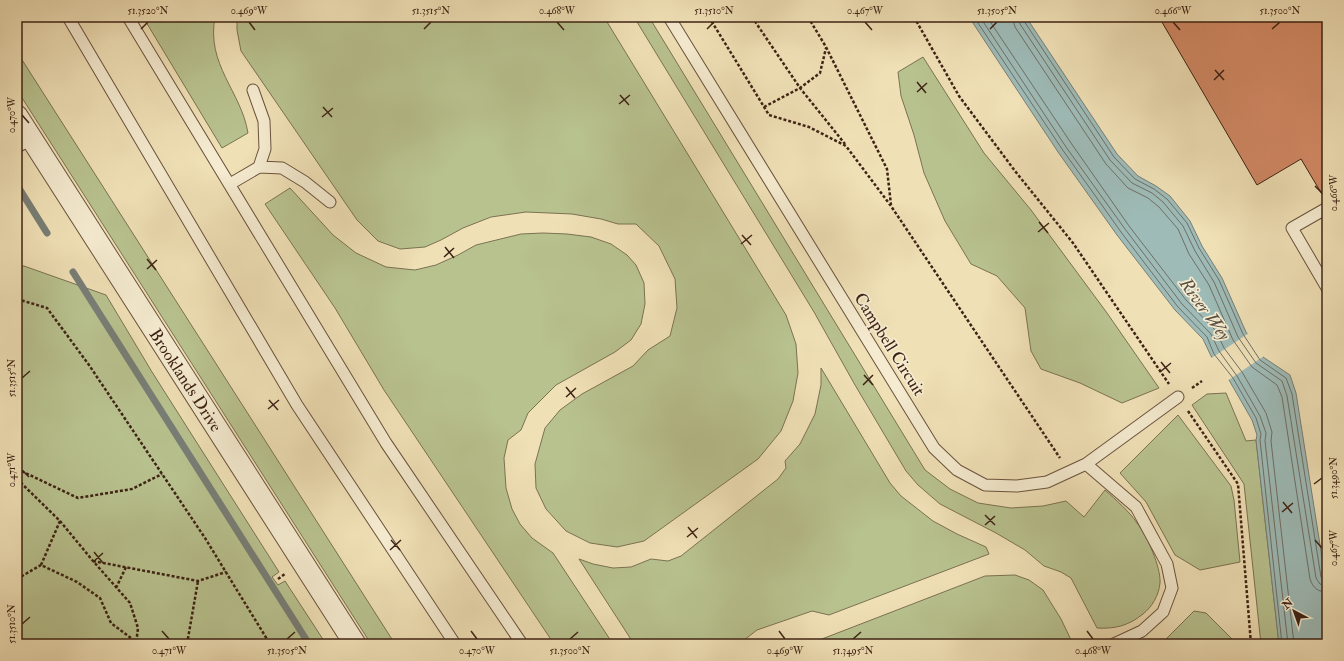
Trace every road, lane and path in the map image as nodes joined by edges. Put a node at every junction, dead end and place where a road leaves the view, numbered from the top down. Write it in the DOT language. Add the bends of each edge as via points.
graph roads {
  1 [pos="68,17"];
  2 [pos="128,17"];
  3 [pos="669,17"];
  4 [pos="709,17"];
  5 [pos="752,17"];
  6 [pos="808,17"];
  7 [pos="914,17"];
  8 [pos="826,47"];
  9 [pos="800,88"];
  10 [pos="253,90"];
  11 [pos="764,107"];
  12 [pos="17,116"];
  13 [pos="24,143"];
  14 [pos="846,146"];
  15 [pos="259,167"];
  16 [pos="230,184"];
  17 [pos="330,202"];
  18 [pos="891,206"];
  19 [pos="1327,208"];
  20 [pos="1327,288"];
  21 [pos="17,299"];
  22 [pos="1178,397"];
  23 [pos="1086,464"];
  24 [pos="17,469"];
  25 [pos="1070,472"];
  26 [pos="162,474"];
  27 [pos="17,479"];
  28 [pos="60,521"];
  29 [pos="93,561"];
  30 [pos="41,565"];
  31 [pos="126,567"];
  32 [pos="226,572"];
  33 [pos="287,573"];
  34 [pos="278,578"];
  35 [pos="17,579"];
  36 [pos="198,581"];
  37 [pos="116,588"];
  38 [pos="137,643"];
  39 [pos="187,644"];
  40 [pos="270,644"];
  41 [pos="355,644"];
  42 [pos="455,644"];
  43 [pos="522,644"];
  44 [pos="1114,644"];
  45 [pos="1251,644"];
  1 -- 42 [label="lane" via="297,405"];
  2 -- 16 [label="lane"];
  3 -- 25 [label="lane, Campbell Circuit" via="934,448 957,470 985,485 1017,486 1047,482"];
  4 -- 11 [label="path"];
  5 -- 9 [label="path"];
  6 -- 8 [label="path"];
  7 -- 22 [label="path" via="959,96 1015,172 1073,242"];
  8 -- 9 [label="path" via="820,73"];
  8 -- 18 [label="path" via="887,169"];
  9 -- 11 [label="path"];
  9 -- 14 [label="path"];
  10 -- 15 [label="lane" via="264,121 265,149"];
  11 -- 14 [label="path" via="769,115 810,128"];
  12 -- 13 [label="street, Brooklands Drive"];
  13 -- 41 [label="street, Brooklands Drive"];
  14 -- 18 [label="path"];
  15 -- 16 [label="lane"];
  15 -- 17 [label="lane" via="282,168"];
  16 -- 43 [label="lane" via="386,443"];
  18 -- 25 [label="path"];
  19 -- 20 [label="lane" via="1292,228"];
  21 -- 26 [label="path" via="47,308 89,364"];
  22 -- 23 [label="lane, Campbell Circuit"];
  22 -- 45 [label="path" via="1238,484"];
  23 -- 25 [label="lane, Campbell Circuit"];
  23 -- 44 [label="lane" via="1136,507 1166,564 1172,588 1164,612 1142,631"];
  24 -- 26 [label="path" via="78,498 132,489"];
  26 -- 32 [label="path"];
  27 -- 28 [label="path"];
  28 -- 29 [label="path"];
  28 -- 30 [label="path"];
  29 -- 31 [label="path"];
  29 -- 37 [label="path"];
  30 -- 35 [label="path"];
  30 -- 38 [label="path" via="77,582 100,598 111,623"];
  31 -- 36 [label="path"];
  31 -- 37 [label="path"];
  32 -- 36 [label="path"];
  32 -- 40 [label="path"];
  33 -- 34 [label="path"];
  36 -- 39 [label="path"];
  37 -- 38 [label="path" via="130,603 138,628"];
}
